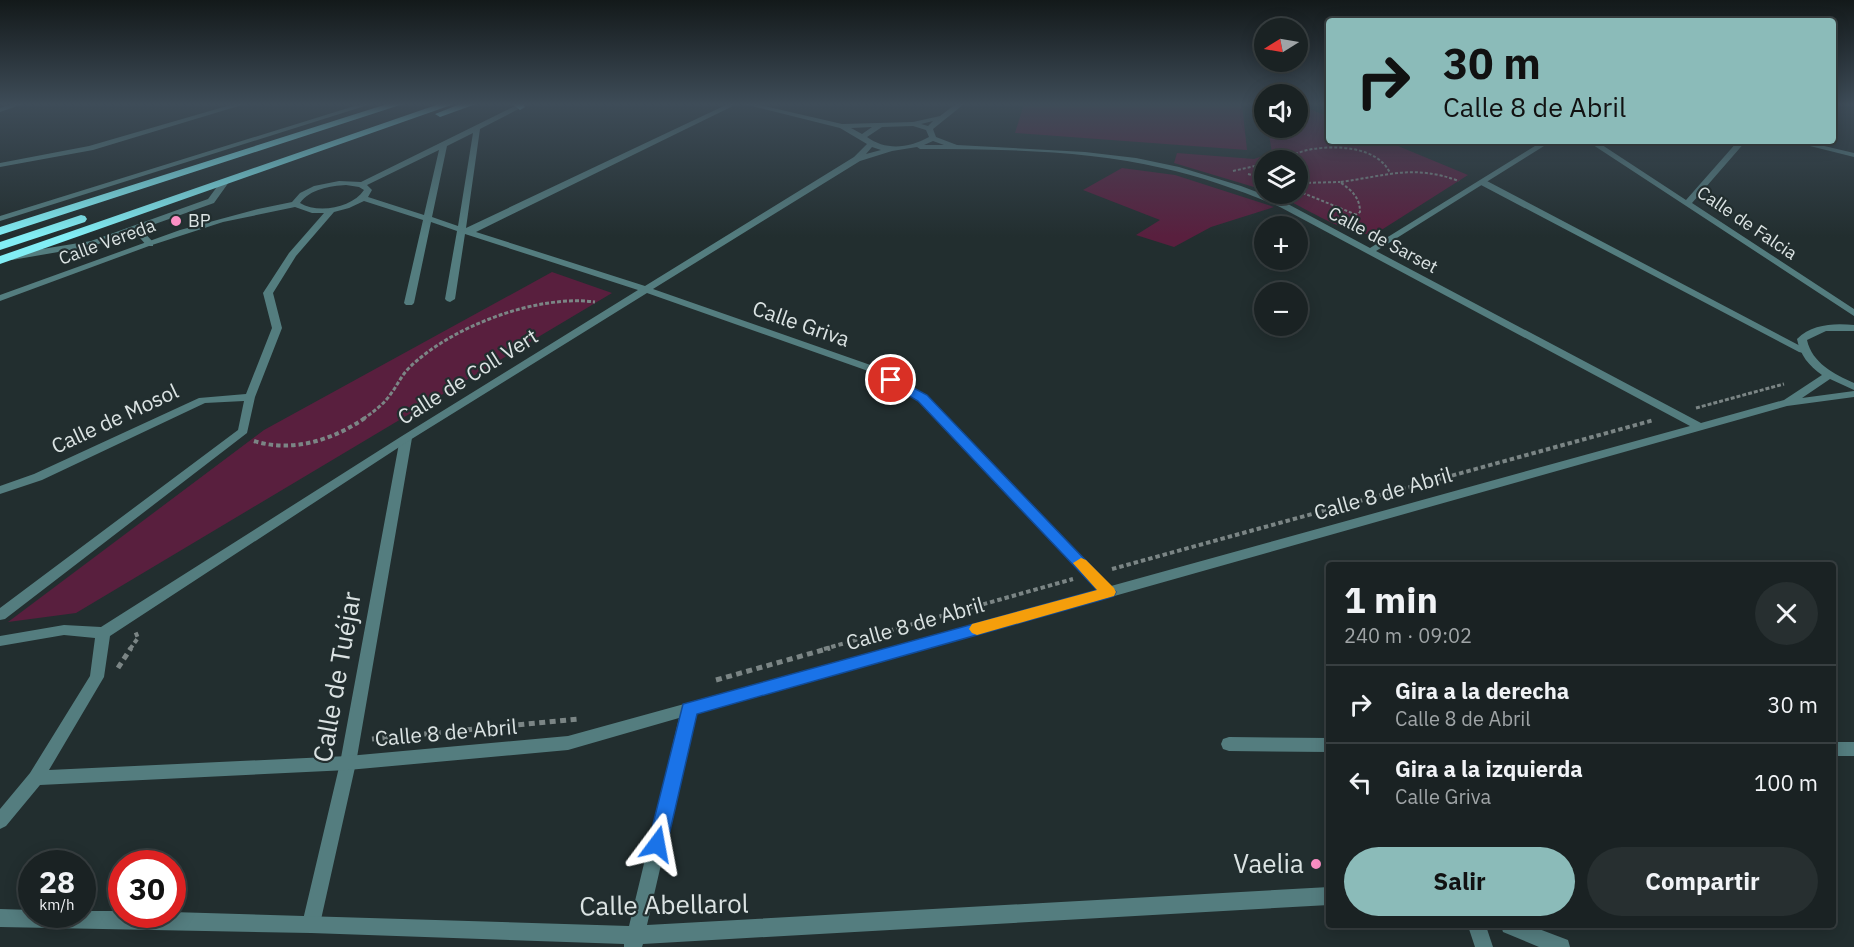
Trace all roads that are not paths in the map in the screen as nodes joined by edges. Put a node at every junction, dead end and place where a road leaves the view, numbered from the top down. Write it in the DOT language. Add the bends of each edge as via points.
graph roads {
  1 [pos="89,148"];
  2 [pos="227,148"];
  3 [pos="260,148"];
  4 [pos="309,148"];
  5 [pos="325,148"];
  6 [pos="329,148"];
  7 [pos="438,148"];
  8 [pos="442,148"];
  9 [pos="475,148"];
  10 [pos="639,148"];
  11 [pos="867,148"];
  12 [pos="889,148"];
  13 [pos="903,148"];
  14 [pos="974,148"];
  15 [pos="1537,148"];
  16 [pos="1602,148"];
  17 [pos="1737,148"];
  18 [pos="1825,148"];
  19 [pos="893,149"];
  20 [pos="1854,155"];
  21 [pos="298,158"];
  22 [pos="857,159"];
  23 [pos="0,165"];
  24 [pos="225,182"];
  25 [pos="1484,183"];
  26 [pos="362,185"];
  27 [pos="364,198"];
  28 [pos="1688,203"];
  29 [pos="296,204"];
  30 [pos="331,210"];
  31 [pos="427,217"];
  32 [pos="0,219"];
  33 [pos="135,228"];
  34 [pos="466,229"];
  35 [pos="0,231"];
  36 [pos="150,244"];
  37 [pos="1369,252"];
  38 [pos="3,255"];
  39 [pos="647,290"];
  40 [pos="0,298"];
  41 [pos="450,299"];
  42 [pos="409,303"];
  43 [pos="1854,313"];
  44 [pos="1854,328"];
  45 [pos="1803,350"];
  46 [pos="1829,375"];
  47 [pos="1854,387"];
  48 [pos="1854,394"];
  49 [pos="250,397"];
  50 [pos="1786,403"];
  51 [pos="1700,427"];
  52 [pos="406,438"];
  53 [pos="0,490"];
  54 [pos="1108,592"];
  55 [pos="0,615"];
  56 [pos="103,633"];
  57 [pos="0,641"];
  58 [pos="689,709"];
  59 [pos="1229,744"];
  60 [pos="1326,745"];
  61 [pos="1836,749"];
  62 [pos="1854,749"];
  63 [pos="348,763"];
  64 [pos="36,778"];
  65 [pos="0,821"];
  66 [pos="1326,896"];
  67 [pos="0,918"];
  68 [pos="311,924"];
  69 [pos="1479,928"];
  70 [pos="1515,928"];
  71 [pos="634,941"];
  72 [pos="1484,947"];
  73 [pos="1561,947"];
  1 -- 23 [label="street"];
  2 -- 32 [label="street"];
  3 -- 35 [label="highway"];
  4 -- 38 [label="highway"];
  5 -- 21 [label="highway"];
  6 -- 21 [label="highway"];
  7 -- 26 [label="street"];
  8 -- 31 [label="street"];
  9 -- 34 [label="street"];
  10 -- 34 [label="street"];
  11 -- 22 [label="street, Calle de Coll Vert"];
  12 -- 19 [label="street"];
  13 -- 19 [label="street, Calle de Sarset"];
  14 -- 37 [label="street, Calle de Sarset" via="1094,156 1159,165 1231,183 1283,205"];
  15 -- 25 [label="street"];
  16 -- 28 [label="street, Calle de Falcia"];
  17 -- 28 [label="street"];
  18 -- 20 [label="street"];
  19 -- 22 [label="street, Calle de Coll Vert"];
  21 -- 24 [label="highway"];
  22 -- 39 [label="street, Calle de Coll Vert"];
  24 -- 33 [label="street" via="211,201"];
  24 -- 38 [label="highway"];
  25 -- 37 [label="street"];
  25 -- 45 [label="street"];
  26 -- 27 [label="street" via="368,190"];
  26 -- 29 [label="street" via="320,187 302,195"];
  27 -- 30 [label="street"];
  27 -- 31 [label="street, Calle Griva"];
  28 -- 43 [label="street, Calle de Falcia"];
  29 -- 30 [label="street" via="308,210"];
  29 -- 36 [label="street, Calle Vereda" via="209,222"];
  30 -- 49 [label="street" via="292,255 268,292 277,328"];
  31 -- 34 [label="street, Calle Griva"];
  31 -- 42 [label="street"];
  33 -- 36 [label="street"];
  33 -- 38 [label="street" via="93,243"];
  34 -- 39 [label="street, Calle Griva"];
  34 -- 41 [label="street"];
  36 -- 40 [label="street, Calle Vereda"];
  37 -- 51 [label="street, Calle de Sarset"];
  39 -- 52 [label="street, Calle de Coll Vert"];
  39 -- 54 [label="street, Calle Griva" via="875,370 922,398"];
  44 -- 45 [label="street" via="1826,327 1810,332 1802,339"];
  45 -- 46 [label="street"];
  46 -- 47 [label="street"];
  46 -- 50 [label="street, Calle 8 de Abril"];
  48 -- 50 [label="street, Calle 8 de Abril"];
  49 -- 53 [label="street, Calle de Mosol" via="203,400 38,477"];
  49 -- 55 [label="street" via="240,434"];
  50 -- 51 [label="street, Calle 8 de Abril"];
  51 -- 54 [label="street, Calle 8 de Abril"];
  52 -- 56 [label="street, Calle de Coll Vert"];
  52 -- 63 [label="street, Calle de Tuéjar"];
  54 -- 58 [label="street, Calle 8 de Abril"];
  56 -- 57 [label="street" via="64,630"];
  56 -- 64 [label="street" via="97,677"];
  58 -- 63 [label="street, Calle 8 de Abril" via="568,743"];
  58 -- 71 [label="street"];
  59 -- 60 [label="street"];
  61 -- 62 [label="street"];
  63 -- 64 [label="street, Calle 8 de Abril"];
  63 -- 68 [label="street, Calle de Tuéjar"];
  64 -- 65 [label="street"];
  66 -- 71 [label="street, Calle Abellarol"];
  67 -- 68 [label="street, Calle Abellarol"];
  68 -- 71 [label="street, Calle Abellarol"];
  69 -- 72 [label="street"];
  70 -- 73 [label="street"];
}
